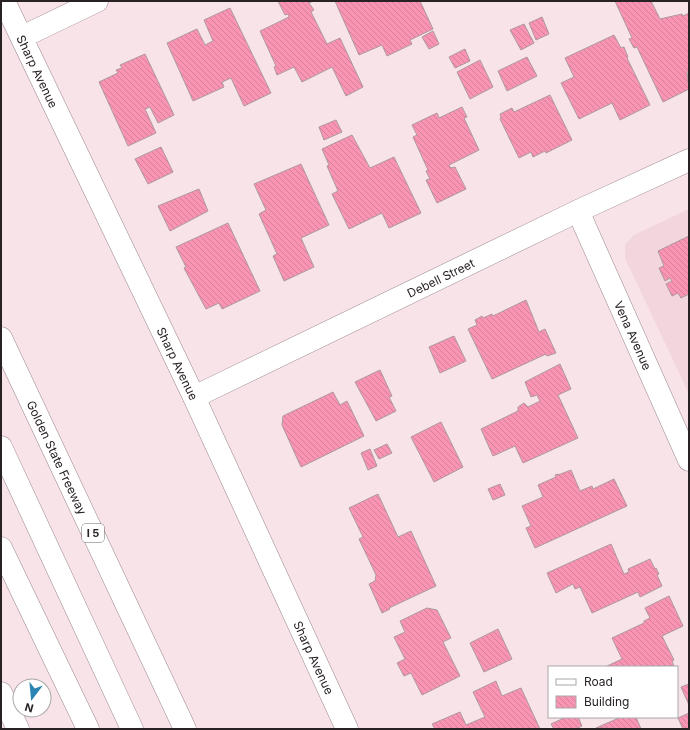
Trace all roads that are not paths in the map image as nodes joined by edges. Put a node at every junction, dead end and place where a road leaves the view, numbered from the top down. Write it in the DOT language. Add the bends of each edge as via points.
graph roads {
  1 [pos="4,1"];
  2 [pos="97,1"];
  3 [pos="22,37"];
  4 [pos="689,160"];
  5 [pos="578,211"];
  6 [pos="1,338"];
  7 [pos="194,397"];
  8 [pos="1,447"];
  9 [pos="689,460"];
  10 [pos="1,548"];
  11 [pos="1,693"];
  12 [pos="18,729"];
  13 [pos="88,729"];
  14 [pos="132,729"];
  15 [pos="185,729"];
  16 [pos="346,729"];
  1 -- 3 [label="main road, Sharp Avenue"];
  2 -- 3 [label="main road"];
  3 -- 7 [label="main road, Sharp Avenue"];
  4 -- 5 [label="main road, Debell Street"];
  5 -- 7 [label="main road, Debell Street"];
  5 -- 9 [label="main road, Vena Avenue"];
  6 -- 15 [label="main road, Golden State Freeway / I 5"];
  7 -- 16 [label="main road, Sharp Avenue"];
  8 -- 14 [label="main road"];
  10 -- 13 [label="main road"];
  11 -- 12 [label="main road"];
}
